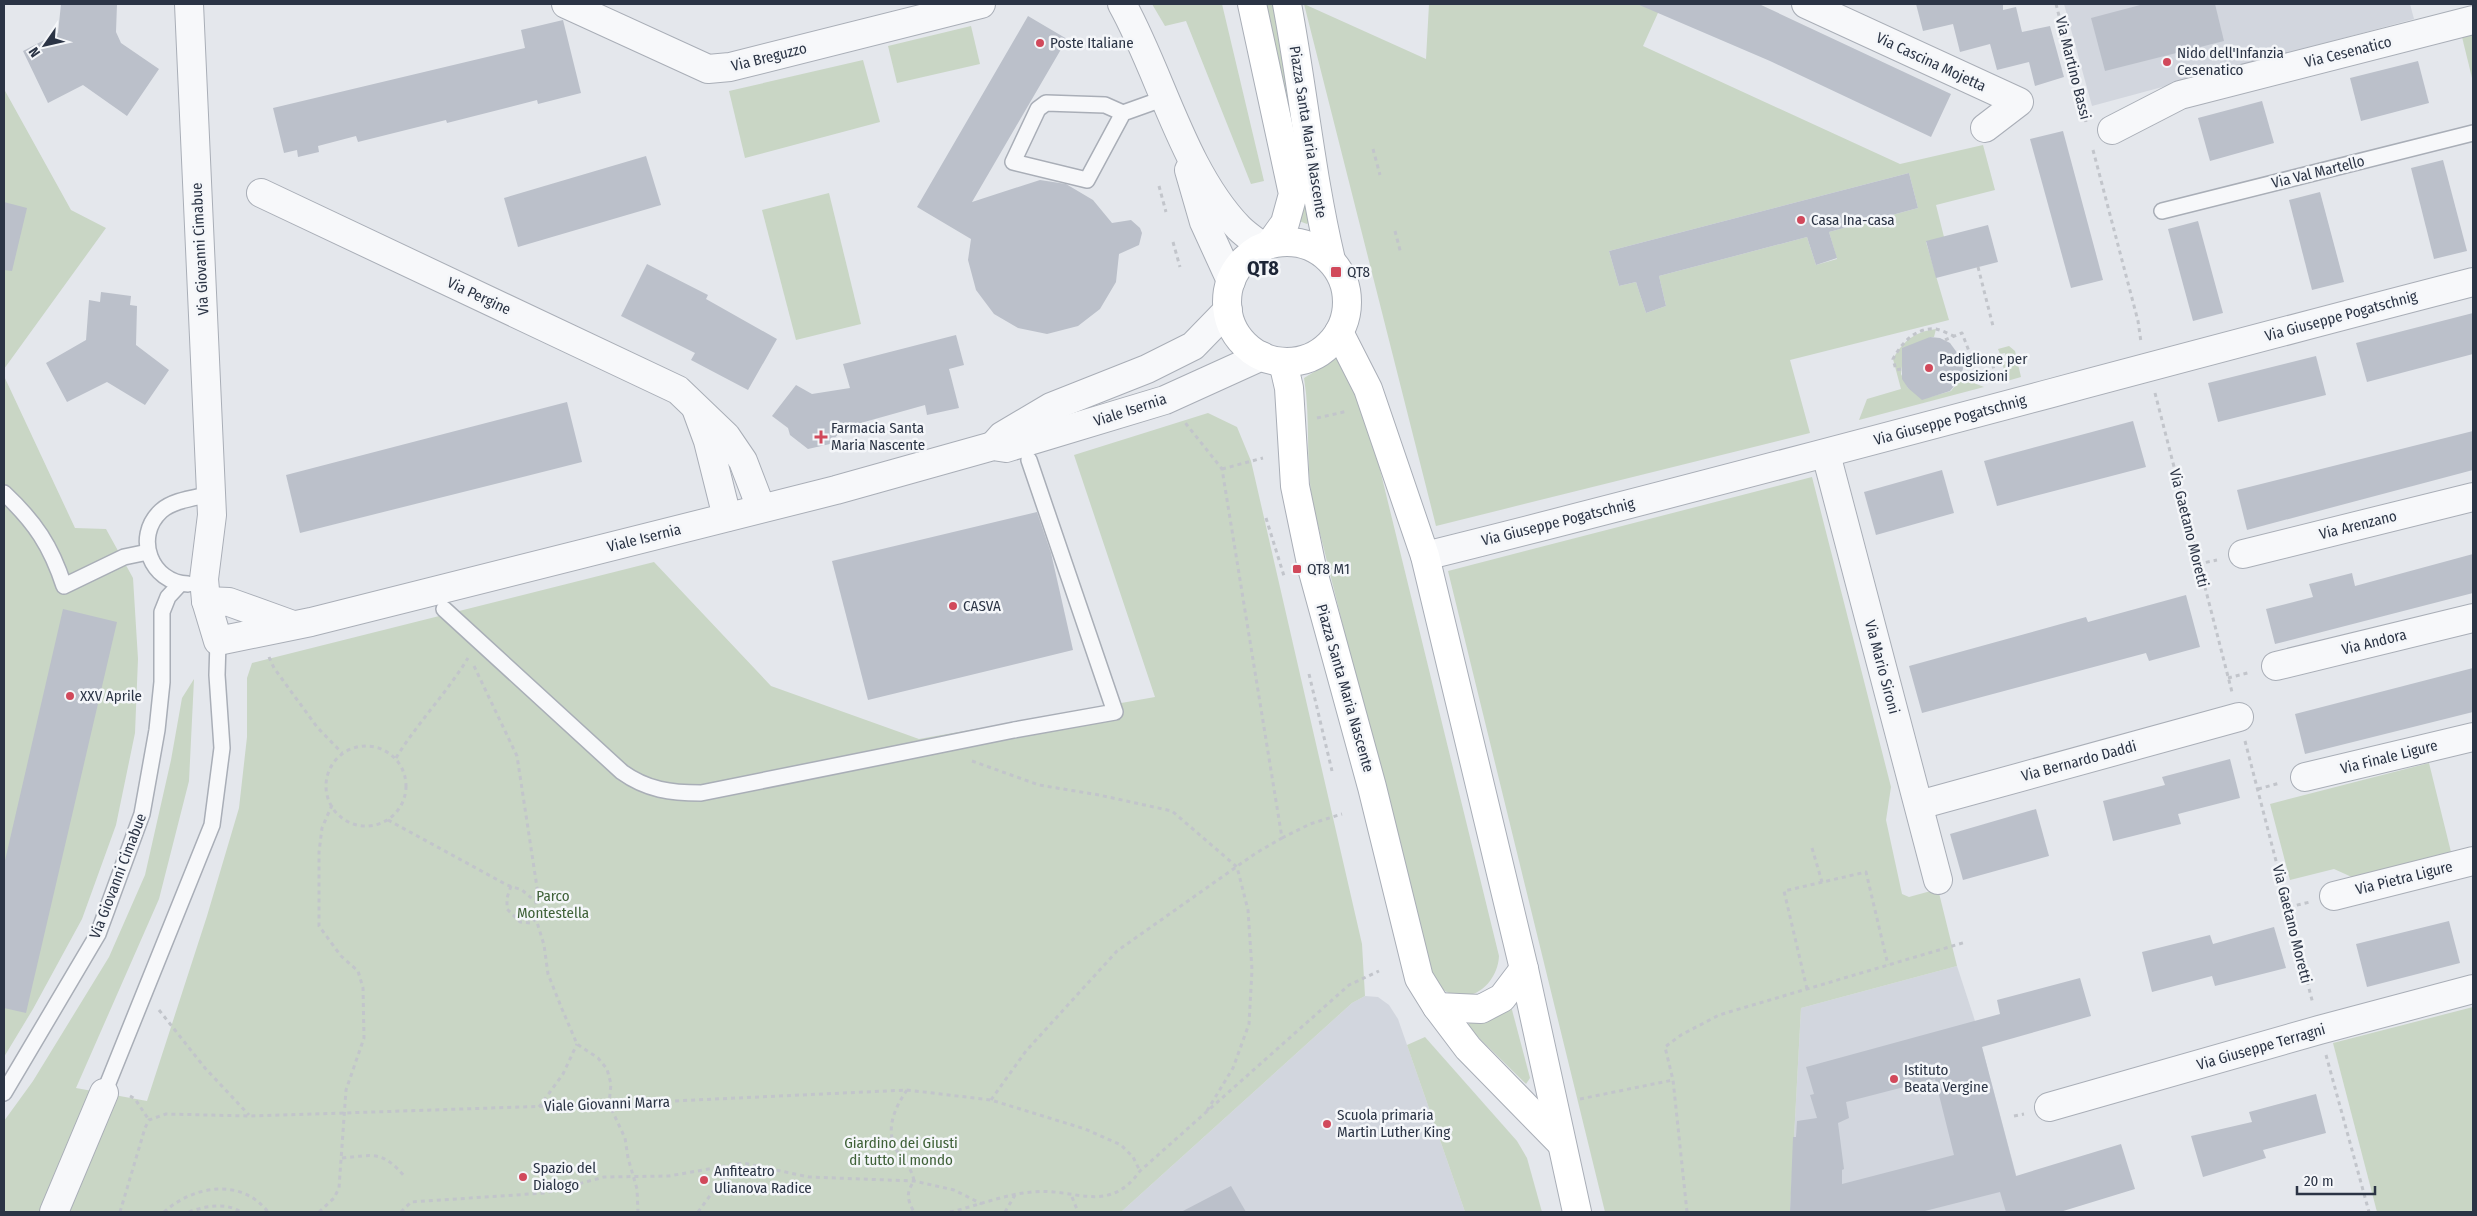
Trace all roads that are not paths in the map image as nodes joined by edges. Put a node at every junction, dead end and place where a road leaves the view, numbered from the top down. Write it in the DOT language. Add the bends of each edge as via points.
graph roads {
  1 [pos="189,4"];
  2 [pos="566,4"];
  3 [pos="981,4"];
  4 [pos="1122,4"];
  5 [pos="1252,4"];
  6 [pos="1287,4"];
  7 [pos="1806,4"];
  8 [pos="2473,20"];
  9 [pos="1165,98"];
  10 [pos="1123,113"];
  11 [pos="1985,128"];
  12 [pos="2097,133"];
  13 [pos="2473,133"];
  14 [pos="1182,140"];
  15 [pos="261,193"];
  16 [pos="2162,211"];
  17 [pos="1267,245"];
  18 [pos="1331,260"];
  19 [pos="1231,281"];
  20 [pos="2473,282"];
  21 [pos="1228,310"];
  22 [pos="1339,332"];
  23 [pos="1273,359"];
  24 [pos="694,403"];
  25 [pos="993,446"];
  26 [pos="1826,454"];
  27 [pos="1029,460"];
  28 [pos="4,493"];
  29 [pos="211,494"];
  30 [pos="2473,496"];
  31 [pos="761,508"];
  32 [pos="726,517"];
  33 [pos="148,552"];
  34 [pos="2243,554"];
  35 [pos="1425,556"];
  36 [pos="197,590"];
  37 [pos="444,609"];
  38 [pos="2473,618"];
  39 [pos="293,626"];
  40 [pos="218,641"];
  41 [pos="2276,666"];
  42 [pos="2239,717"];
  43 [pos="2473,736"];
  44 [pos="2305,777"];
  45 [pos="1919,805"];
  46 [pos="2473,861"];
  47 [pos="1938,880"];
  48 [pos="2334,896"];
  49 [pos="1524,970"];
  50 [pos="2473,989"];
  51 [pos="1437,1007"];
  52 [pos="4,1092"];
  53 [pos="104,1093"];
  54 [pos="2049,1107"];
  55 [pos="1560,1142"];
  56 [pos="54,1212"];
  57 [pos="1577,1212"];
  1 -- 29 [label="street, Via Giovanni Cimabue"];
  2 -- 3 [label="street, Via Breguzzo" via="708,69 730,67"];
  4 -- 9 [label="street" via="1140,36"];
  5 -- 17 [label="street, Piazza Santa Maria Nascente" via="1293,194 1289,216"];
  6 -- 18 [label="street, Piazza Santa Maria Nascente" via="1316,198"];
  7 -- 11 [label="street, Via Cascina Mojetta" via="2019,102"];
  8 -- 12 [label="street, Via Cesenatico" via="2180,96"];
  9 -- 10 [label="lane"];
  9 -- 14 [label="street"];
  10 -- 10 [label="lane" via="1086,180 1013,162 1038,109 1046,103 1105,105"];
  13 -- 16 [label="lane, Via Val Martello"];
  14 -- 17 [label="street" via="1225,212 1240,229"];
  14 -- 19 [label="street" via="1204,222"];
  15 -- 24 [label="street, Via Pergine" via="678,390"];
  17 -- 18 [label="street" via="1292,242 1306,245"];
  17 -- 19 [label="street" via="1246,258"];
  18 -- 22 [label="street" via="1343,280 1347,298 1345,319"];
  19 -- 21 [label="street"];
  20 -- 26 [label="street, Via Giuseppe Pogatschnig"];
  21 -- 23 [label="street" via="1239,338"];
  21 -- 25 [label="street, Viale Isernia" via="1193,346 1147,369 1051,407 1002,436"];
  22 -- 23 [label="street" via="1327,347 1304,360"];
  22 -- 35 [label="street" via="1368,389"];
  23 -- 25 [label="street, Viale Isernia" via="1165,400 1006,448"];
  23 -- 51 [label="street, Piazza Santa Maria Nascente" via="1289,388 1295,486 1312,568 1372,787 1419,978"];
  24 -- 31 [label="street, Via Pergine" via="726,436 744,461"];
  24 -- 32 [label="street" via="708,440"];
  25 -- 31 [label="street, Viale Isernia"];
  26 -- 35 [label="street, Via Giuseppe Pogatschnig"];
  26 -- 45 [label="street, Via Mario Sironi"];
  27 -- 37 [label="lane" via="1115,712 701,793 662,791 647,787 622,772"];
  28 -- 33 [label="lane" via="26,514 43,537 64,586 124,557"];
  29 -- 33 [label="lane" via="178,502 162,510 149,528"];
  29 -- 36 [label="street, Via Giovanni Cimabue" via="212,523"];
  30 -- 34 [label="street, Via Arenzano"];
  31 -- 32 [label="street, Viale Isernia"];
  32 -- 39 [label="street, Viale Isernia"];
  33 -- 36 [label="lane" via="162,574"];
  35 -- 49 [label="street"];
  36 -- 39 [label="street"];
  36 -- 40 [label="street, Via Giovanni Cimabue"];
  36 -- 52 [label="lane, Via Giovanni Cimabue" via="168,597 162,612 158,730 142,814 98,934"];
  38 -- 41 [label="street, Via Andora"];
  39 -- 40 [label="street, Viale Isernia"];
  40 -- 53 [label="lane, Via Giovanni Cimabue" via="222,748 212,825"];
  42 -- 45 [label="street, Via Bernardo Daddi"];
  43 -- 44 [label="street, Via Finale Ligure"];
  45 -- 47 [label="street, Via Mario Sironi"];
  46 -- 48 [label="street, Via Pietra Ligure"];
  49 -- 51 [label="street" via="1502,998 1481,1009"];
  49 -- 55 [label="street"];
  50 -- 54 [label="street, Via Giuseppe Terragni"];
  51 -- 55 [label="street, Piazza Santa Maria Nascente" via="1468,1048"];
  53 -- 56 [label="street"];
  55 -- 57 [label="street"];
}
